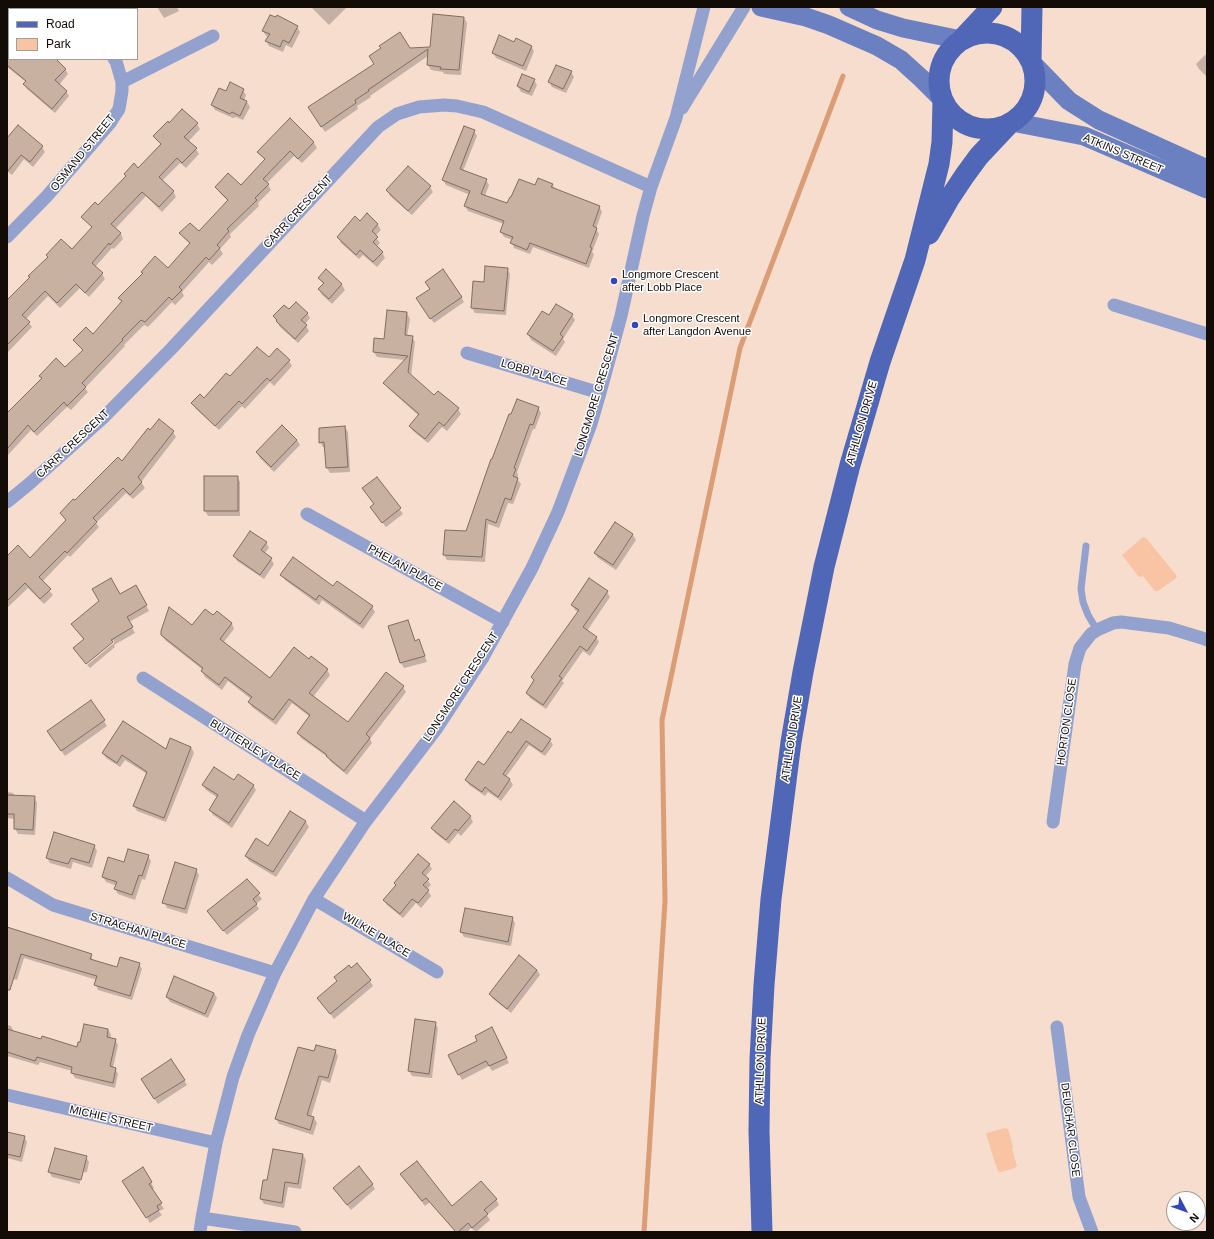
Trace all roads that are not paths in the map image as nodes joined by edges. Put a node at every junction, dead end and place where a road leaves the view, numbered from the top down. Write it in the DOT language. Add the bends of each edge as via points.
graph roads {
  1 [pos="704,7"];
  2 [pos="744,7"];
  3 [pos="761,7"];
  4 [pos="849,7"];
  5 [pos="992,7"];
  6 [pos="1032,7"];
  7 [pos="213,36"];
  8 [pos="962,39"];
  9 [pos="115,60"];
  10 [pos="1031,61"];
  11 [pos="122,82"];
  12 [pos="943,100"];
  13 [pos="676,118"];
  14 [pos="1011,123"];
  15 [pos="1207,169"];
  16 [pos="651,187"];
  17 [pos="1207,189"];
  18 [pos="7,237"];
  19 [pos="915,260"];
  20 [pos="1114,305"];
  21 [pos="1207,334"];
  22 [pos="467,353"];
  23 [pos="600,393"];
  24 [pos="7,502"];
  25 [pos="307,514"];
  26 [pos="1086,546"];
  27 [pos="503,622"];
  28 [pos="1097,630"];
  29 [pos="1207,640"];
  30 [pos="143,678"];
  31 [pos="366,821"];
  32 [pos="1053,822"];
  33 [pos="7,878"];
  34 [pos="314,899"];
  35 [pos="438,972"];
  36 [pos="275,973"];
  37 [pos="1057,1027"];
  38 [pos="7,1095"];
  39 [pos="216,1143"];
  40 [pos="202,1218"];
  41 [pos="200,1232"];
  42 [pos="296,1232"];
  43 [pos="762,1232"];
  44 [pos="1092,1232"];
  1 -- 13 [label="street, LONGMORE CRESCENT"];
  2 -- 13 [label="street, LONGMORE CRESCENT"];
  3 -- 12 [label="street" via="806,17 878,46 901,60"];
  4 -- 8 [label="street" via="903,28"];
  5 -- 8 [label="main road"];
  6 -- 10 [label="main road"];
  7 -- 11 [label="street"];
  8 -- 10 [label="main road" via="981,32 1001,34 1019,44"];
  8 -- 12 [label="main road" via="952,47 941,66 938,77"];
  9 -- 11 [label="street"];
  10 -- 14 [label="main road" via="1036,80 1033,96 1025,111"];
  10 -- 15 [label="street, ATKINS STREET" via="1069,101 1099,120"];
  11 -- 18 [label="street, OSMAND STREET" via="119,108 110,123 47,196"];
  12 -- 14 [label="main road" via="955,117 972,127 991,129"];
  12 -- 19 [label="main road, ATHLLON DRIVE" via="939,164"];
  13 -- 16 [label="street, LONGMORE CRESCENT"];
  14 -- 17 [label="street, ATKINS STREET" via="1084,136"];
  14 -- 19 [label="main road, ATHLLON DRIVE" via="979,156 965,175"];
  16 -- 23 [label="street, LONGMORE CRESCENT"];
  16 -- 24 [label="street, CARR CRESCENT" via="483,112 444,105 419,107 397,114 378,127 172,348 103,418"];
  19 -- 43 [label="main road, ATHLLON DRIVE" via="880,362 848,472 824,568 790,742 771,899 764,985 759,1123"];
  20 -- 21 [label="street"];
  22 -- 23 [label="street, LOBB PLACE"];
  23 -- 27 [label="street, LONGMORE CRESCENT" via="558,512"];
  25 -- 27 [label="street, PHELAN PLACE"];
  26 -- 28 [label="lane" via="1081,589 1088,615"];
  27 -- 31 [label="street, LONGMORE CRESCENT" via="437,728"];
  28 -- 29 [label="street, HORTON CLOSE" via="1121,622 1169,628"];
  28 -- 32 [label="street, HORTON CLOSE" via="1080,648 1075,664"];
  30 -- 31 [label="street, BUTTERLEY PLACE"];
  31 -- 34 [label="street, LONGMORE CRESCENT"];
  33 -- 36 [label="street, STRACHAN PLACE" via="53,906"];
  34 -- 35 [label="street, WILKIE PLACE"];
  34 -- 36 [label="street, LONGMORE CRESCENT"];
  36 -- 39 [label="street, LONGMORE CRESCENT" via="233,1077"];
  37 -- 44 [label="street, DEUCHAR CLOSE" via="1079,1197"];
  38 -- 39 [label="street, MICHIE STREET"];
  39 -- 40 [label="street, LONGMORE CRESCENT"];
  40 -- 41 [label="street, LONGMORE CRESCENT"];
  40 -- 42 [label="street"];
}
